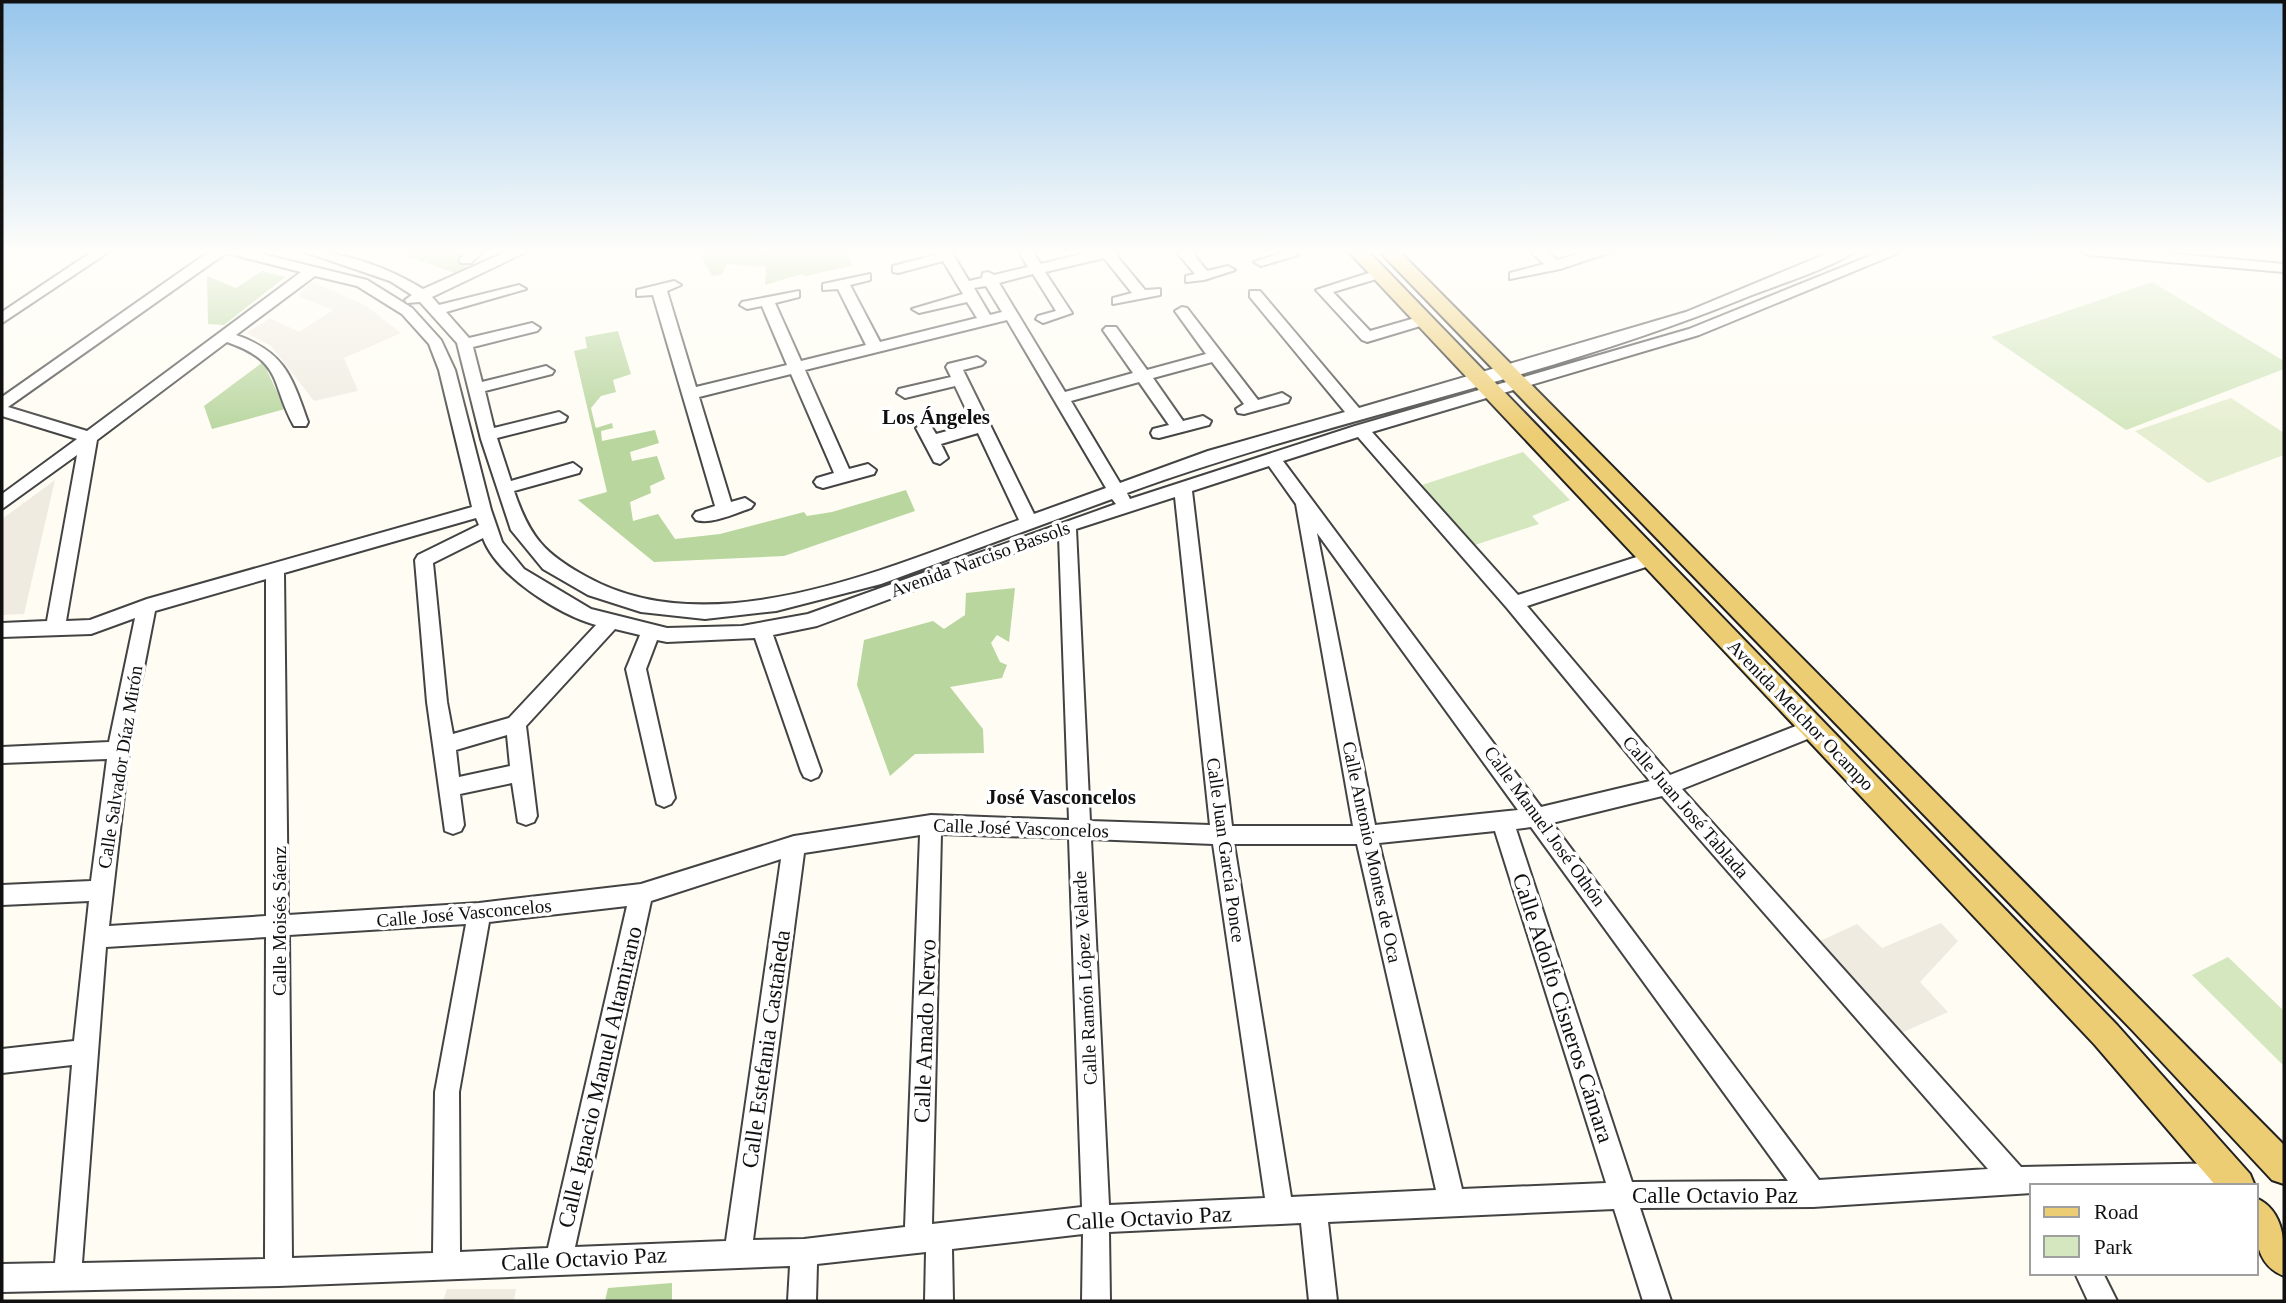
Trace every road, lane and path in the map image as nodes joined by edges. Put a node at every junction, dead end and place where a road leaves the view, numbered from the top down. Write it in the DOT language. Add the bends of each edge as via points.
graph roads {
  1 [pos="133,312"];
  2 [pos="257,312"];
  3 [pos="405,312"];
  4 [pos="438,312"];
  5 [pos="672,312"];
  6 [pos="772,312"];
  7 [pos="852,312"];
  8 [pos="981,312"];
  9 [pos="1064,312"];
  10 [pos="1182,312"];
  11 [pos="1269,312"];
  12 [pos="1343,312"];
  13 [pos="1416,312"];
  14 [pos="1430,312"];
  15 [pos="1699,312"];
  16 [pos="1744,312"];
  17 [pos="1011,314"];
  18 [pos="1043,319"];
  19 [pos="986,320"];
  20 [pos="1422,321"];
  21 [pos="533,330"];
  22 [pos="1110,331"];
  23 [pos="225,336"];
  24 [pos="465,344"];
  25 [pos="874,348"];
  26 [pos="1216,356"];
  27 [pos="977,362"];
  28 [pos="798,367"];
  29 [pos="546,371"];
  30 [pos="1143,376"];
  31 [pos="961,380"];
  32 [pos="1498,382"];
  33 [pos="476,388"];
  34 [pos="906,393"];
  35 [pos="690,394"];
  36 [pos="1061,398"];
  37 [pos="1282,398"];
  38 [pos="2,404"];
  39 [pos="2,411"];
  40 [pos="559,418"];
  41 [pos="1203,421"];
  42 [pos="300,422"];
  43 [pos="1359,423"];
  44 [pos="984,426"];
  45 [pos="1180,427"];
  46 [pos="1159,433"];
  47 [pos="488,435"];
  48 [pos="928,435"];
  49 [pos="89,437"];
  50 [pos="940,458"];
  51 [pos="1273,460"];
  52 [pos="573,469"];
  53 [pos="868,470"];
  54 [pos="844,477"];
  55 [pos="823,482"];
  56 [pos="505,488"];
  57 [pos="1183,489"];
  58 [pos="1116,491"];
  59 [pos="1302,499"];
  60 [pos="2,503"];
  61 [pos="745,505"];
  62 [pos="1127,507"];
  63 [pos="725,510"];
  64 [pos="702,516"];
  65 [pos="485,519"];
  66 [pos="1029,522"];
  67 [pos="1067,526"];
  68 [pos="964,556"];
  69 [pos="1649,559"];
  70 [pos="275,571"];
  71 [pos="1514,603"];
  72 [pos="147,606"];
  73 [pos="611,621"];
  74 [pos="55,628"];
  75 [pos="762,629"];
  76 [pos="2,630"];
  77 [pos="651,631"];
  78 [pos="1781,650"];
  79 [pos="1751,662"];
  80 [pos="516,724"];
  81 [pos="1813,728"];
  82 [pos="445,745"];
  83 [pos="119,750"];
  84 [pos="2,755"];
  85 [pos="811,771"];
  86 [pos="521,772"];
  87 [pos="1666,786"];
  88 [pos="450,788"];
  89 [pos="664,798"];
  90 [pos="526,816"];
  91 [pos="1539,817"];
  92 [pos="1503,822"];
  93 [pos="931,824"];
  94 [pos="453,825"];
  95 [pos="1078,830"];
  96 [pos="1222,835"];
  97 [pos="1366,835"];
  98 [pos="794,845"];
  99 [pos="102,890"];
  100 [pos="641,894"];
  101 [pos="2,895"];
  102 [pos="479,913"];
  103 [pos="279,928"];
  104 [pos="97,937"];
  105 [pos="83,1052"];
  106 [pos="2,1061"];
  107 [pos="2284,1168"];
  108 [pos="2235,1181"];
  109 [pos="2031,1182"];
  110 [pos="1813,1194"];
  111 [pos="1623,1195"];
  112 [pos="1452,1203"];
  113 [pos="1313,1209"];
  114 [pos="1280,1211"];
  115 [pos="2258,1218"];
  116 [pos="1096,1219"];
  117 [pos="928,1236"];
  118 [pos="804,1252"];
  119 [pos="738,1253"];
  120 [pos="2284,1259"];
  121 [pos="559,1260"];
  122 [pos="446,1266"];
  123 [pos="279,1272"];
  124 [pos="2089,1275"];
  125 [pos="68,1276"];
  126 [pos="2,1278"];
  127 [pos="802,1301"];
  128 [pos="939,1301"];
  129 [pos="1096,1301"];
  130 [pos="1323,1301"];
  131 [pos="1657,1301"];
  132 [pos="2104,1301"];
  1 -- 38 [label="street"];
  2 -- 23 [label="street"];
  3 -- 65 [label="street, Avenida Narciso Bassols" via="440,352"];
  4 -- 24 [label="street, Avenida Narciso Bassols"];
  5 -- 35 [label="street"];
  6 -- 28 [label="street"];
  7 -- 25 [label="street"];
  8 -- 19 [label="street"];
  9 -- 18 [label="street"];
  10 -- 26 [label="street" via="1178,313"];
  11 -- 43 [label="street, Calle Juan José Tablada"];
  12 -- 20 [label="street" via="1367,337"];
  13 -- 20 [label="main road, Avenida Melchor Ocampo"];
  14 -- 32 [label="main road, Avenida Melchor Ocampo"];
  15 -- 32 [label="street, Avenida Narciso Bassols"];
  16 -- 32 [label="street, Avenida Narciso Bassols" via="1694,332"];
  17 -- 19 [label="street"];
  17 -- 36 [label="street"];
  19 -- 25 [label="street"];
  20 -- 32 [label="main road, Avenida Melchor Ocampo"];
  21 -- 24 [label="street"];
  22 -- 30 [label="street"];
  23 -- 42 [label="street" via="267,352 280,369"];
  23 -- 49 [label="street"];
  24 -- 33 [label="street, Avenida Narciso Bassols"];
  25 -- 28 [label="street"];
  26 -- 30 [label="street"];
  26 -- 37 [label="street" via="1249,408"];
  27 -- 31 [label="street" via="954,367"];
  28 -- 35 [label="street"];
  28 -- 54 [label="street"];
  29 -- 33 [label="street"];
  30 -- 36 [label="street"];
  30 -- 45 [label="street"];
  31 -- 34 [label="street"];
  31 -- 44 [label="street"];
  32 -- 43 [label="street, Avenida Narciso Bassols"];
  32 -- 69 [label="main road, Avenida Melchor Ocampo"];
  32 -- 78 [label="main road, Avenida Melchor Ocampo"];
  33 -- 47 [label="street, Avenida Narciso Bassols"];
  35 -- 63 [label="street"];
  36 -- 58 [label="street"];
  39 -- 49 [label="street"];
  40 -- 47 [label="street"];
  41 -- 45 [label="street"];
  43 -- 51 [label="street, Avenida Narciso Bassols"];
  43 -- 58 [label="street, Avenida Narciso Bassols" via="1214,455"];
  43 -- 71 [label="street, Calle Juan José Tablada"];
  44 -- 48 [label="street"];
  44 -- 66 [label="street"];
  45 -- 46 [label="street"];
  47 -- 56 [label="street, Avenida Narciso Bassols"];
  48 -- 50 [label="street"];
  49 -- 60 [label="street"];
  49 -- 74 [label="street"];
  51 -- 57 [label="street, Avenida Narciso Bassols"];
  51 -- 59 [label="street, Calle Manuel José Othón"];
  52 -- 56 [label="street"];
  53 -- 54 [label="street"];
  54 -- 55 [label="street"];
  56 -- 68 [label="street, Avenida Narciso Bassols" via="517,526 549,564 595,590 641,605 705,612 776,604"];
  57 -- 62 [label="street, Avenida Narciso Bassols"];
  57 -- 96 [label="street, Calle Juan García Ponce"];
  58 -- 62 [label="street"];
  58 -- 66 [label="street, Avenida Narciso Bassols"];
  59 -- 91 [label="street, Calle Manuel José Othón"];
  59 -- 97 [label="street, Calle Antonio Montes de Oca"];
  61 -- 63 [label="street"];
  62 -- 67 [label="street, Avenida Narciso Bassols"];
  63 -- 64 [label="street"];
  65 -- 70 [label="street"];
  65 -- 73 [label="street, Avenida Narciso Bassols" via="494,544 518,574 586,615"];
  65 -- 82 [label="street" via="424,560"];
  66 -- 68 [label="street, Avenida Narciso Bassols"];
  67 -- 68 [label="street, Avenida Narciso Bassols"];
  67 -- 95 [label="street, Calle Ramón López Velarde"];
  68 -- 75 [label="street, Avenida Narciso Bassols" via="810,621"];
  69 -- 71 [label="street"];
  69 -- 79 [label="main road, Avenida Melchor Ocampo"];
  70 -- 72 [label="street"];
  70 -- 103 [label="street, Calle Moisés Sáenz"];
  71 -- 87 [label="street, Calle Juan José Tablada"];
  72 -- 74 [label="street" via="91,627"];
  72 -- 83 [label="street, Calle Salvador Díaz Mirón"];
  73 -- 77 [label="street, Avenida Narciso Bassols"];
  73 -- 80 [label="street"];
  74 -- 76 [label="street"];
  75 -- 77 [label="street, Avenida Narciso Bassols" via="667,635"];
  75 -- 85 [label="street"];
  77 -- 89 [label="street" via="636,669"];
  78 -- 79 [label="main road"];
  78 -- 107 [label="main road, Avenida Melchor Ocampo"];
  79 -- 81 [label="main road, Avenida Melchor Ocampo"];
  80 -- 82 [label="street"];
  80 -- 86 [label="street"];
  81 -- 87 [label="street, Calle José Vasconcelos"];
  81 -- 108 [label="main road, Avenida Melchor Ocampo" via="2106,1035"];
  82 -- 88 [label="street"];
  83 -- 84 [label="street"];
  83 -- 99 [label="street, Calle Salvador Díaz Mirón"];
  86 -- 88 [label="street"];
  86 -- 90 [label="street"];
  87 -- 91 [label="street, Calle José Vasconcelos"];
  87 -- 109 [label="street, Calle Juan José Tablada"];
  88 -- 94 [label="street"];
  91 -- 92 [label="street, Calle José Vasconcelos"];
  91 -- 110 [label="street, Calle Manuel José Othón"];
  92 -- 97 [label="street, Calle José Vasconcelos"];
  92 -- 111 [label="street, Calle Adolfo Cisneros Cámara"];
  93 -- 95 [label="street, Calle José Vasconcelos"];
  93 -- 98 [label="street, Calle José Vasconcelos"];
  93 -- 117 [label="street, Calle Amado Nervo"];
  95 -- 96 [label="street, Calle José Vasconcelos"];
  95 -- 116 [label="street, Calle Ramón López Velarde"];
  96 -- 97 [label="street, Calle José Vasconcelos"];
  96 -- 114 [label="street, Calle Juan García Ponce"];
  97 -- 112 [label="street, Calle Antonio Montes de Oca"];
  98 -- 100 [label="street, Calle José Vasconcelos"];
  98 -- 119 [label="street, Calle Estefania Castañeda"];
  99 -- 101 [label="street"];
  99 -- 104 [label="street, Calle Salvador Díaz Mirón"];
  100 -- 102 [label="street, Calle José Vasconcelos"];
  100 -- 121 [label="street, Calle Ignacio Manuel Altamirano"];
  102 -- 103 [label="street, Calle José Vasconcelos"];
  102 -- 122 [label="street" via="447,1092"];
  103 -- 104 [label="street, Calle José Vasconcelos"];
  103 -- 123 [label="street, Calle Moisés Sáenz"];
  104 -- 105 [label="street, Calle Salvador Díaz Mirón"];
  105 -- 106 [label="street"];
  105 -- 125 [label="street, Calle Salvador Díaz Mirón"];
  108 -- 109 [label="street, Calle Octavio Paz"];
  109 -- 110 [label="street, Calle Octavio Paz"];
  110 -- 111 [label="street, Calle Octavio Paz"];
  111 -- 112 [label="street, Calle Octavio Paz"];
  111 -- 131 [label="street, Calle Adolfo Cisneros Cámara"];
  112 -- 113 [label="street, Calle Octavio Paz"];
  113 -- 114 [label="street, Calle Octavio Paz"];
  113 -- 130 [label="street"];
  114 -- 116 [label="street, Calle Octavio Paz"];
  115 -- 120 [label="main road"];
  116 -- 117 [label="street, Calle Octavio Paz"];
  116 -- 129 [label="street, Calle Ramón López Velarde"];
  117 -- 118 [label="street, Calle Octavio Paz"];
  117 -- 128 [label="street, Calle Amado Nervo"];
  118 -- 119 [label="street, Calle Octavio Paz"];
  118 -- 127 [label="street"];
  119 -- 121 [label="street, Calle Octavio Paz"];
  121 -- 122 [label="street, Calle Octavio Paz"];
  122 -- 123 [label="street, Calle Octavio Paz"];
  123 -- 125 [label="street, Calle Octavio Paz"];
  124 -- 132 [label="street"];
  125 -- 126 [label="street, Calle Octavio Paz"];
}
